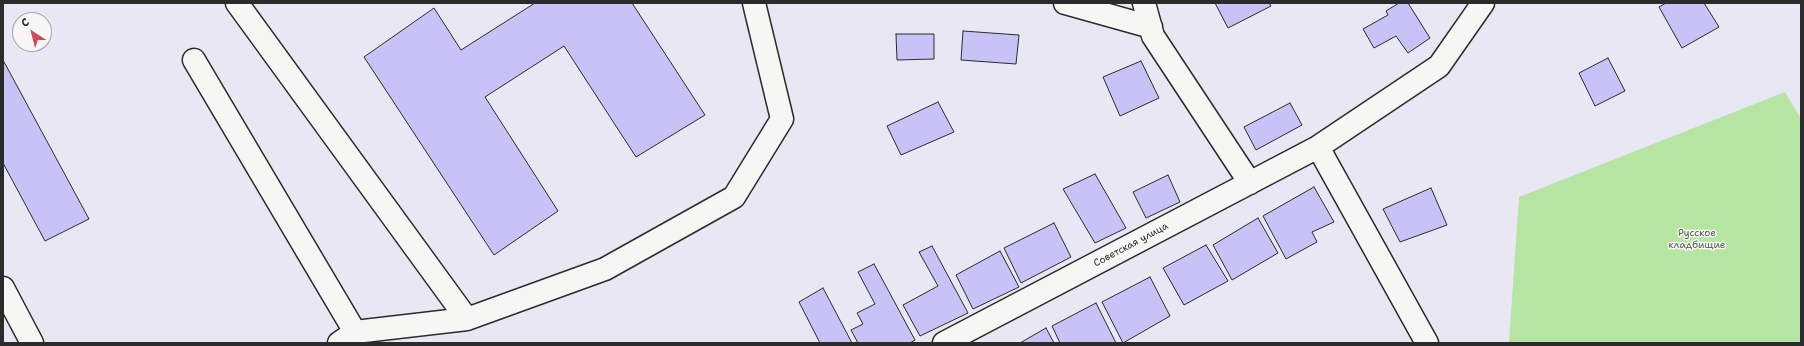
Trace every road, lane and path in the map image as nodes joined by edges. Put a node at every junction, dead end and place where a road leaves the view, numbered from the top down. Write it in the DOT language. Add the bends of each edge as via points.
graph roads {
  1 [pos="237,3"];
  2 [pos="754,3"];
  3 [pos="1065,3"];
  4 [pos="1144,3"];
  5 [pos="1484,3"];
  6 [pos="1151,27"];
  7 [pos="194,60"];
  8 [pos="1318,148"];
  9 [pos="1250,183"];
  10 [pos="3,288"];
  11 [pos="467,319"];
  12 [pos="347,338"];
  13 [pos="32,343"];
  14 [pos="944,343"];
  15 [pos="1427,343"];
  1 -- 11 [label="street"];
  2 -- 11 [label="street" via="782,119 734,197 605,269"];
  3 -- 6 [label="street"];
  4 -- 6 [label="street"];
  5 -- 8 [label="street, Советская улица" via="1439,66"];
  6 -- 9 [label="street" via="1153,36"];
  7 -- 12 [label="street"];
  8 -- 9 [label="street, Советская улица"];
  8 -- 15 [label="street"];
  9 -- 14 [label="street, Советская улица"];
  10 -- 13 [label="street"];
  11 -- 12 [label="street"];
}
